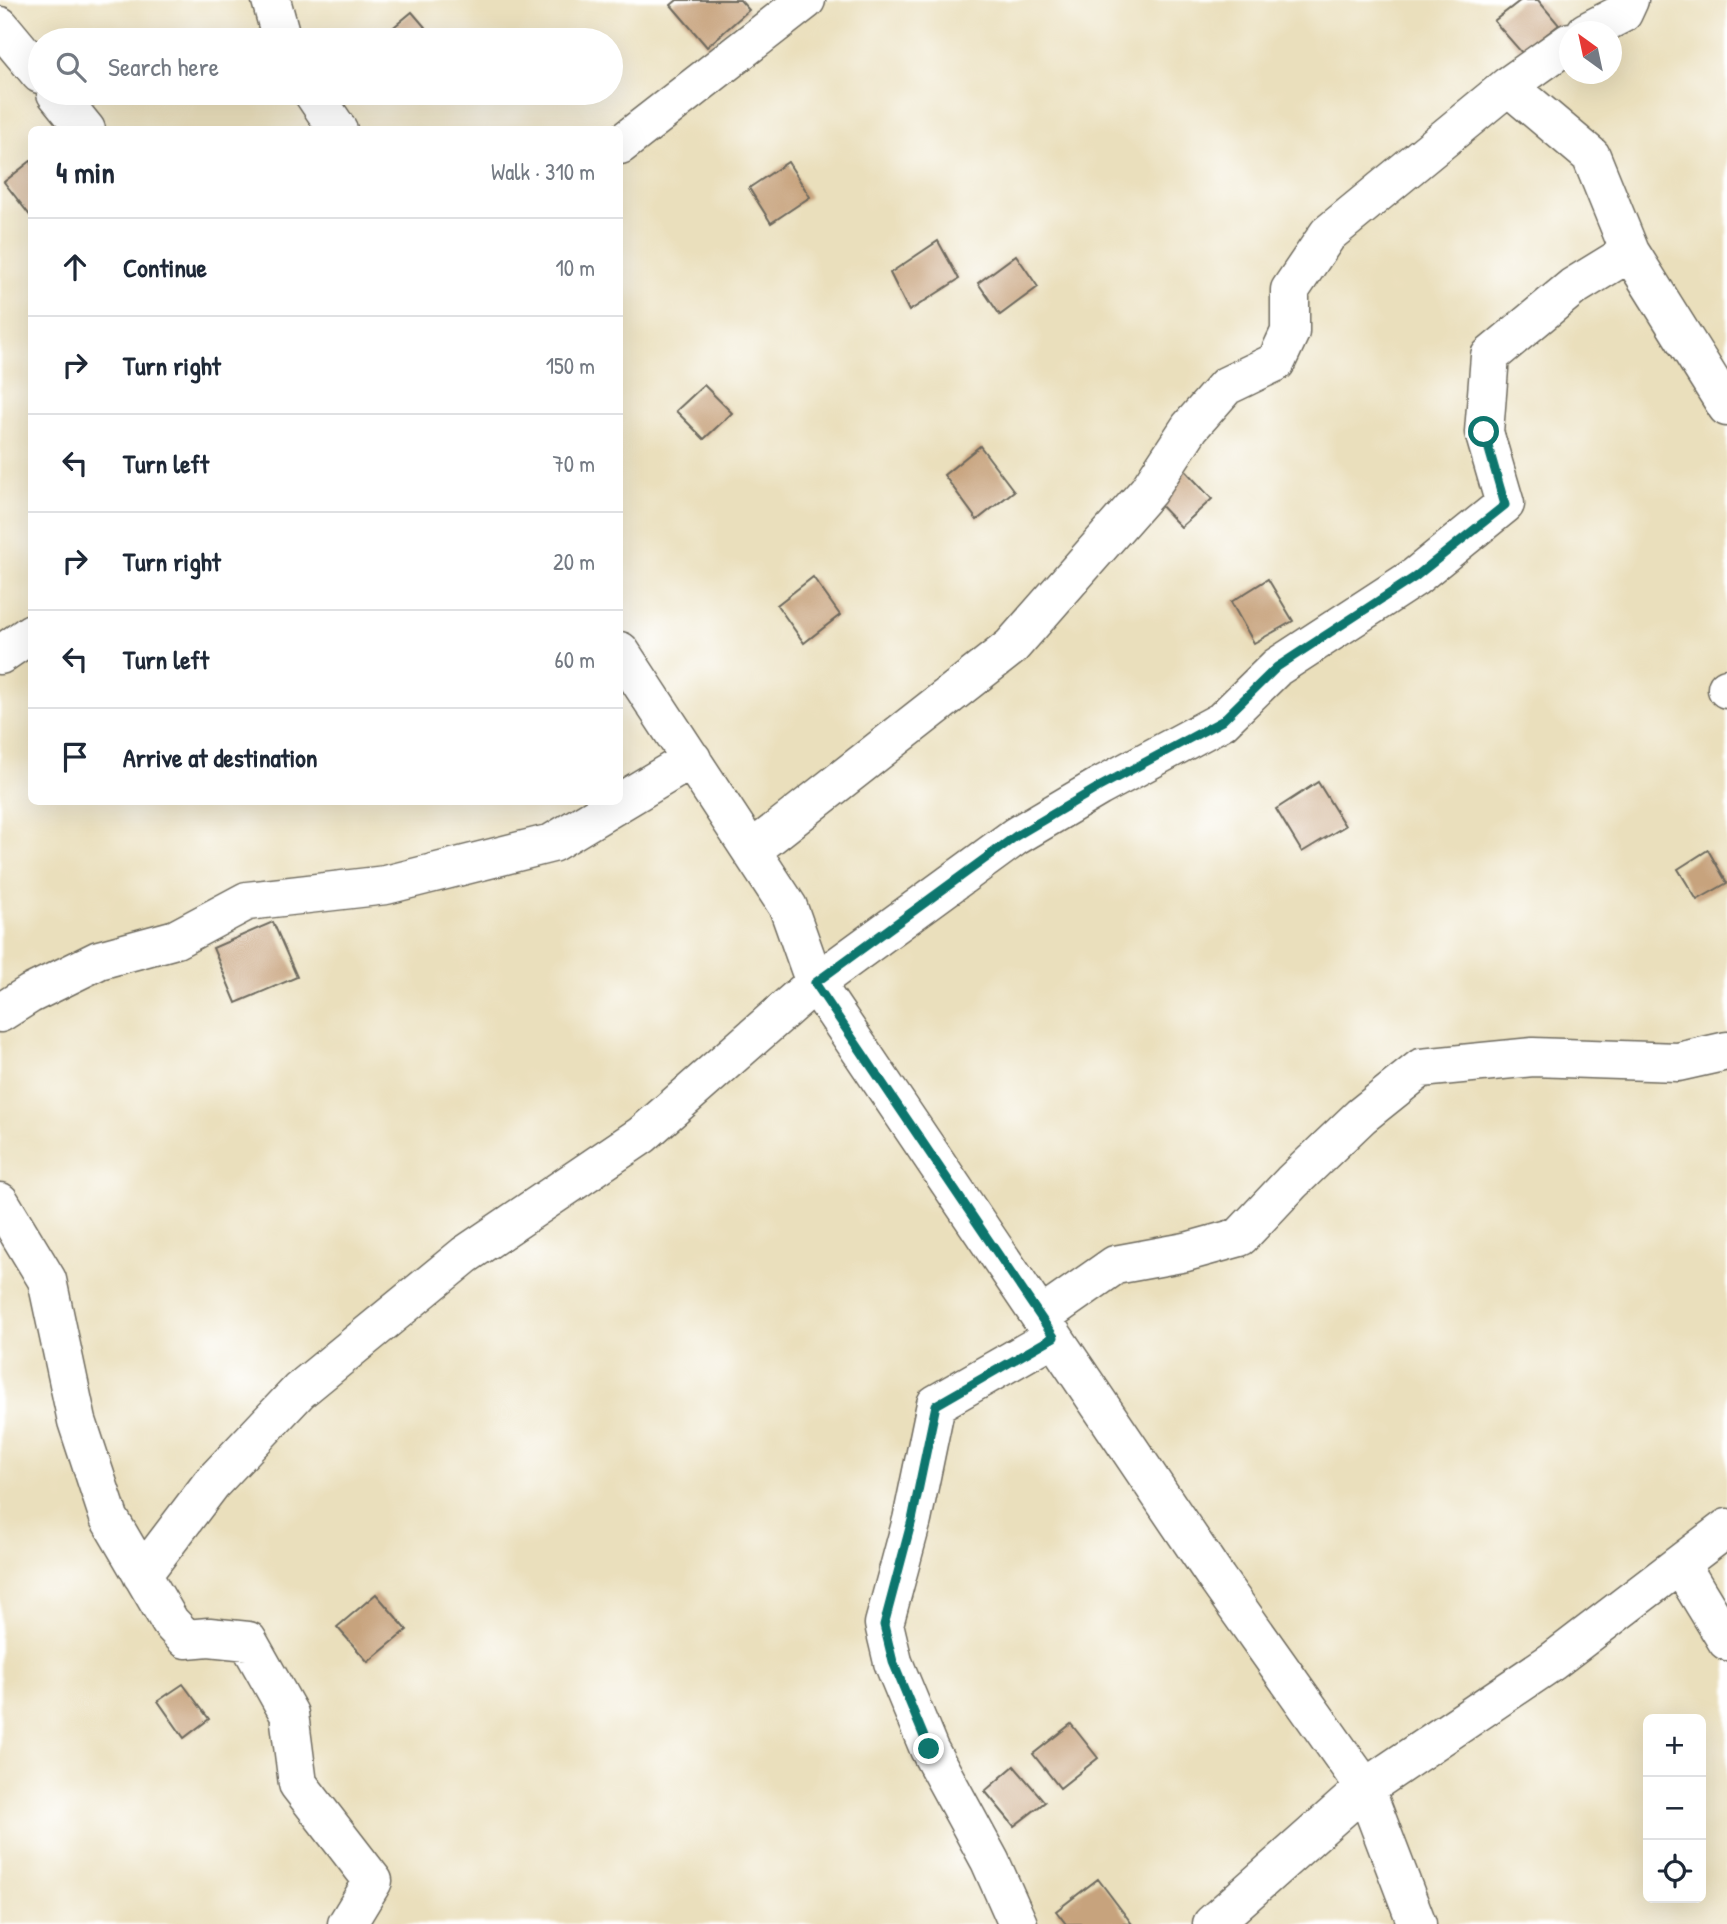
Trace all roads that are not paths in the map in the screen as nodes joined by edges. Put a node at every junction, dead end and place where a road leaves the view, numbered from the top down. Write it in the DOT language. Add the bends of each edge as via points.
graph roads {
  1 [pos="271,0"];
  2 [pos="806,0"];
  3 [pos="1629,0"];
  4 [pos="1607,21"];
  5 [pos="0,26"];
  6 [pos="279,28"];
  7 [pos="1559,50"];
  8 [pos="28,60"];
  9 [pos="1508,86"];
  10 [pos="65,105"];
  11 [pos="321,105"];
  12 [pos="83,126"];
  13 [pos="335,126"];
  14 [pos="623,143"];
  15 [pos="1630,252"];
  16 [pos="1727,407"];
  17 [pos="28,636"];
  18 [pos="0,655"];
  19 [pos="623,656"];
  20 [pos="692,759"];
  21 [pos="623,800"];
  22 [pos="615,805"];
  23 [pos="752,850"];
  24 [pos="815,983"];
  25 [pos="0,1013"];
  26 [pos="1727,1051"];
  27 [pos="0,1202"];
  28 [pos="1047,1327"];
  29 [pos="1727,1528"];
  30 [pos="1680,1564"];
  31 [pos="142,1575"];
  32 [pos="1727,1642"];
  33 [pos="1365,1788"];
  34 [pos="347,1924"];
  35 [pos="1018,1924"];
  36 [pos="1212,1924"];
  37 [pos="1416,1924"];
  1 -- 6 [label="street"];
  2 -- 14 [label="street"];
  3 -- 4 [label="street" via="1623,13"];
  5 -- 8 [label="street"];
  7 -- 9 [label="street"];
  9 -- 15 [label="street" via="1591,156"];
  9 -- 23 [label="street" via="1328,234 1290,290 1290,332 1276,362 1226,386 1190,427 1148,491 1011,647"];
  10 -- 12 [label="street"];
  11 -- 13 [label="street"];
  15 -- 16 [label="street"];
  15 -- 24 [label="street" via="1573,286 1490,356 1484,432 1505,505 1415,577 1277,667 1222,721 1016,836"];
  17 -- 18 [label="street"];
  19 -- 20 [label="street"];
  20 -- 21 [label="street"];
  20 -- 23 [label="street"];
  22 -- 25 [label="street" via="552,843 386,885 247,901 176,939 99,960"];
  23 -- 24 [label="street" via="788,907"];
  24 -- 28 [label="street"];
  24 -- 31 [label="street" via="642,1135 465,1255 299,1391 211,1484"];
  26 -- 28 [label="street" via="1678,1062 1533,1057 1421,1068 1361,1116 1240,1237 1115,1265"];
  27 -- 31 [label="street" via="47,1280 77,1421 110,1518"];
  28 -- 33 [label="street"];
  28 -- 35 [label="street" via="936,1405 884,1625 893,1662 929,1749 990,1861"];
  29 -- 30 [label="street"];
  30 -- 32 [label="street"];
  30 -- 33 [label="street" via="1553,1661"];
  31 -- 34 [label="street" via="170,1622 186,1639 248,1641 289,1714 298,1784 373,1881"];
  33 -- 36 [label="street"];
  33 -- 37 [label="street"];
}
